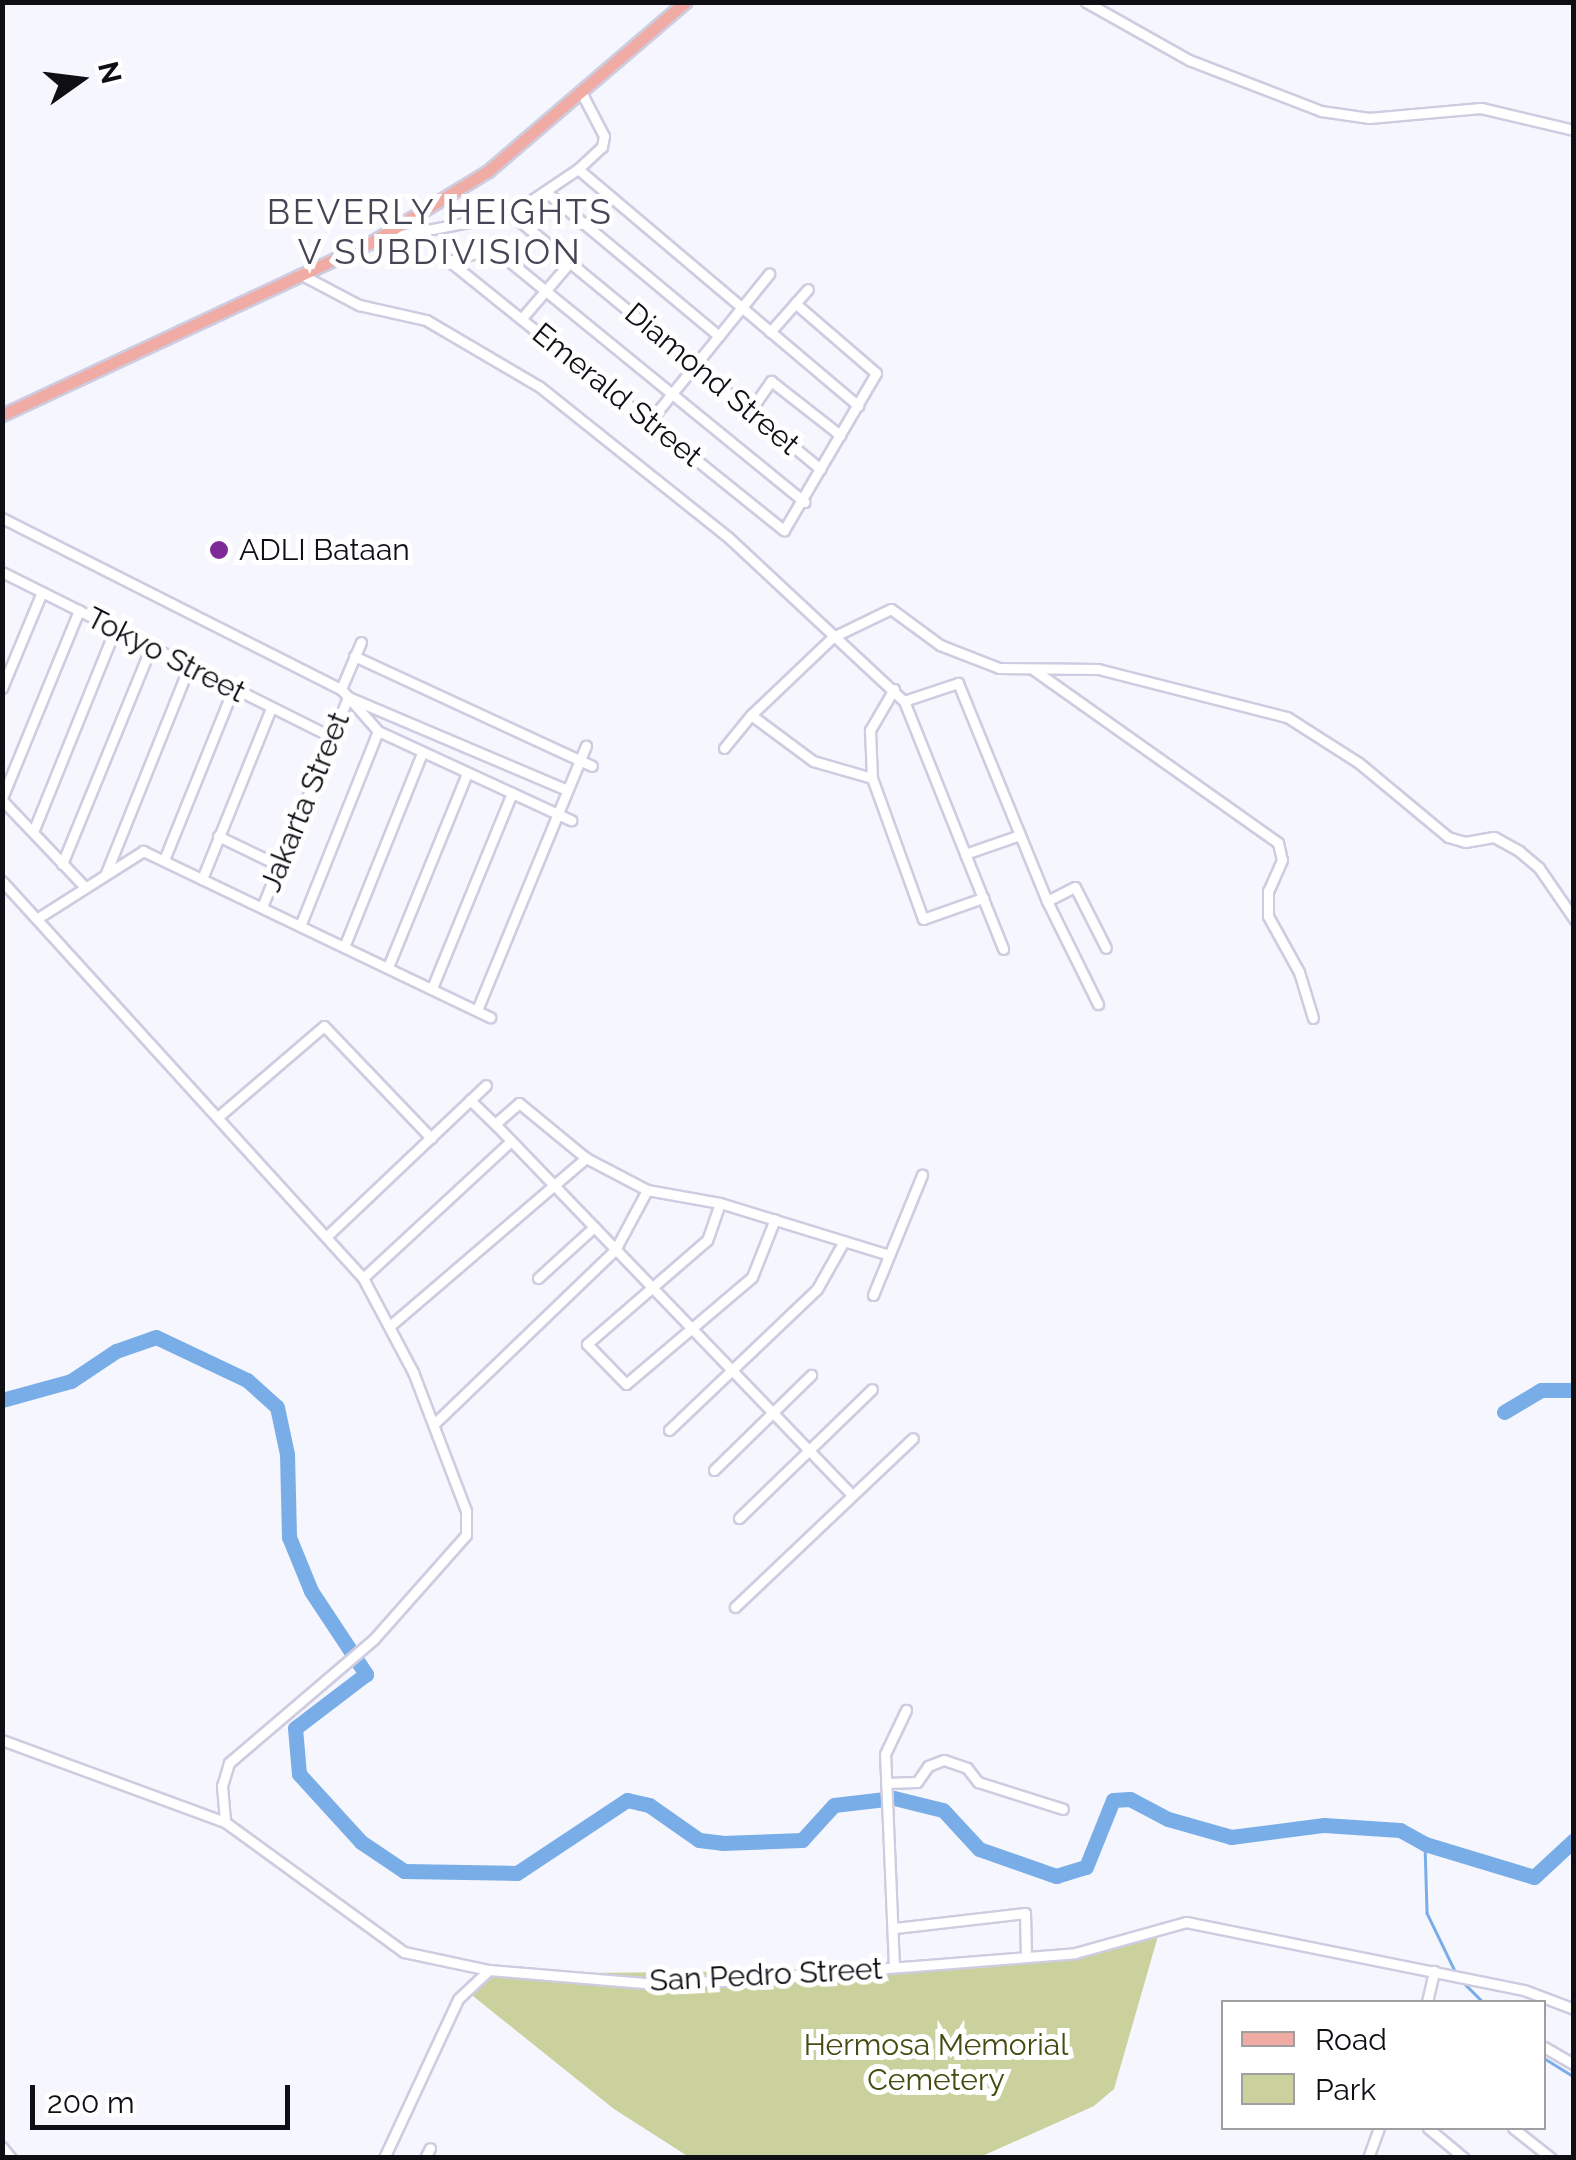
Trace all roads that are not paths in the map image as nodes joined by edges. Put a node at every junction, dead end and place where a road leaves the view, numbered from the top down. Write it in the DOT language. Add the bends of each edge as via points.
graph roads {
  1 [pos="684,2"];
  2 [pos="1086,2"];
  3 [pos="581,92"];
  4 [pos="1574,130"];
  5 [pos="578,168"];
  6 [pos="546,192"];
  7 [pos="511,214"];
  8 [pos="375,240"];
  9 [pos="570,262"];
  10 [pos="300,274"];
  11 [pos="769,274"];
  12 [pos="808,289"];
  13 [pos="546,290"];
  14 [pos="796,303"];
  15 [pos="742,308"];
  16 [pos="522,318"];
  17 [pos="770,332"];
  18 [pos="719,336"];
  19 [pos="695,365"];
  20 [pos="672,394"];
  21 [pos="858,406"];
  22 [pos="750,410"];
  23 [pos="2,415"];
  24 [pos="649,422"];
  25 [pos="840,435"];
  26 [pos="820,468"];
  27 [pos="804,502"];
  28 [pos="2,518"];
  29 [pos="4,576"];
  30 [pos="42,592"];
  31 [pos="79,610"];
  32 [pos="116,629"];
  33 [pos="833,636"];
  34 [pos="361,642"];
  35 [pos="150,647"];
  36 [pos="354,656"];
  37 [pos="189,666"];
  38 [pos="1034,670"];
  39 [pos="2,688"];
  40 [pos="233,689"];
  41 [pos="894,689"];
  42 [pos="344,693"];
  43 [pos="904,701"];
  44 [pos="271,708"];
  45 [pos="751,716"];
  46 [pos="378,731"];
  47 [pos="330,736"];
  48 [pos="586,746"];
  49 [pos="724,748"];
  50 [pos="422,753"];
  51 [pos="580,760"];
  52 [pos="592,766"];
  53 [pos="466,772"];
  54 [pos="872,778"];
  55 [pos="567,790"];
  56 [pos="512,794"];
  57 [pos="2,799"];
  58 [pos="556,814"];
  59 [pos="571,820"];
  60 [pos="33,832"];
  61 [pos="1020,835"];
  62 [pos="218,836"];
  63 [pos="965,854"];
  64 [pos="164,860"];
  65 [pos="62,864"];
  66 [pos="278,866"];
  67 [pos="105,875"];
  68 [pos="202,879"];
  69 [pos="2,881"];
  70 [pos="84,886"];
  71 [pos="982,898"];
  72 [pos="1047,901"];
  73 [pos="262,908"];
  74 [pos="38,918"];
  75 [pos="1574,918"];
  76 [pos="300,926"];
  77 [pos="344,947"];
  78 [pos="1106,948"];
  79 [pos="1003,949"];
  80 [pos="388,968"];
  81 [pos="432,988"];
  82 [pos="1098,1004"];
  83 [pos="476,1010"];
  84 [pos="490,1017"];
  85 [pos="1312,1018"];
  86 [pos="486,1085"];
  87 [pos="470,1100"];
  88 [pos="219,1116"];
  89 [pos="495,1124"];
  90 [pos="431,1138"];
  91 [pos="511,1141"];
  92 [pos="586,1158"];
  93 [pos="922,1175"];
  94 [pos="552,1183"];
  95 [pos="647,1190"];
  96 [pos="720,1203"];
  97 [pos="775,1219"];
  98 [pos="594,1228"];
  99 [pos="327,1236"];
  100 [pos="844,1241"];
  101 [pos="615,1250"];
  102 [pos="890,1256"];
  103 [pos="363,1278"];
  104 [pos="538,1278"];
  105 [pos="650,1286"];
  106 [pos="873,1295"];
  107 [pos="391,1326"];
  108 [pos="690,1327"];
  109 [pos="728,1366"];
  110 [pos="811,1375"];
  111 [pos="872,1389"];
  112 [pos="772,1412"];
  113 [pos="434,1424"];
  114 [pos="669,1430"];
  115 [pos="913,1438"];
  116 [pos="809,1450"];
  117 [pos="714,1470"];
  118 [pos="852,1495"];
  119 [pos="739,1518"];
  120 [pos="735,1607"];
  121 [pos="906,1710"];
  122 [pos="2,1740"];
  123 [pos="886,1783"];
  124 [pos="1063,1809"];
  125 [pos="225,1822"];
  126 [pos="896,1928"];
  127 [pos="1026,1957"];
  128 [pos="894,1967"];
  129 [pos="489,1970"];
  130 [pos="1434,1970"];
  131 [pos="1533,1998"];
  132 [pos="1427,2000"];
  133 [pos="1546,2001"];
  134 [pos="1574,2008"];
  135 [pos="1546,2048"];
  136 [pos="1574,2064"];
  137 [pos="1378,2130"];
  138 [pos="1430,2130"];
  139 [pos="1516,2130"];
  140 [pos="2,2147"];
  141 [pos="11,2158"];
  142 [pos="384,2158"];
  143 [pos="1368,2158"];
  144 [pos="1464,2158"];
  145 [pos="1551,2158"];
  1 -- 3 [label="main road"];
  2 -- 4 [label="street" via="1189,60 1322,111 1368,118 1482,108"];
  3 -- 5 [label="street" via="604,136 602,147"];
  3 -- 8 [label="main road" via="488,170"];
  5 -- 6 [label="street"];
  5 -- 15 [label="street"];
  6 -- 7 [label="street"];
  6 -- 18 [label="street"];
  7 -- 8 [label="street"];
  7 -- 9 [label="street, Diamond Street"];
  8 -- 10 [label="main road"];
  9 -- 13 [label="street"];
  9 -- 19 [label="street, Diamond Street"];
  10 -- 23 [label="main road"];
  10 -- 33 [label="street" via="359,306 426,320 540,387 729,538"];
  11 -- 15 [label="street"];
  12 -- 14 [label="street"];
  13 -- 16 [label="street"];
  13 -- 16 [label="street, Emerald Street" via="493,248 450,262"];
  13 -- 20 [label="street"];
  14 -- 17 [label="street"];
  14 -- 21 [label="street" via="876,373"];
  15 -- 17 [label="street"];
  15 -- 18 [label="street"];
  16 -- 24 [label="street, Emerald Street"];
  17 -- 21 [label="street"];
  18 -- 19 [label="street"];
  19 -- 20 [label="street"];
  19 -- 22 [label="street, Diamond Street"];
  20 -- 24 [label="street"];
  20 -- 27 [label="street"];
  21 -- 25 [label="street"];
  22 -- 25 [label="street" via="771,381"];
  22 -- 26 [label="street, Diamond Street"];
  24 -- 27 [label="street, Emerald Street" via="784,530"];
  25 -- 26 [label="street"];
  26 -- 27 [label="street"];
  28 -- 42 [label="street"];
  29 -- 30 [label="street, Tokyo Street"];
  30 -- 31 [label="street, Tokyo Street"];
  30 -- 39 [label="street"];
  31 -- 32 [label="street, Tokyo Street"];
  31 -- 57 [label="street"];
  32 -- 35 [label="street, Tokyo Street"];
  32 -- 60 [label="street"];
  33 -- 38 [label="street" via="896,610 955,653 999,668"];
  33 -- 41 [label="street"];
  33 -- 45 [label="street"];
  34 -- 36 [label="street, Jakarta Street"];
  35 -- 37 [label="street, Tokyo Street"];
  35 -- 65 [label="street"];
  36 -- 42 [label="street, Jakarta Street"];
  36 -- 51 [label="street"];
  37 -- 40 [label="street, Tokyo Street"];
  37 -- 67 [label="street"];
  38 -- 75 [label="street" via="1098,669 1287,717 1359,763 1448,836 1464,842 1494,838 1531,860"];
  38 -- 85 [label="street" via="1278,843 1282,860 1268,892 1268,916 1299,972"];
  40 -- 44 [label="street, Tokyo Street"];
  40 -- 64 [label="street"];
  41 -- 43 [label="street"];
  41 -- 54 [label="street" via="870,730"];
  42 -- 46 [label="street"];
  42 -- 47 [label="street, Jakarta Street"];
  42 -- 55 [label="street"];
  43 -- 61 [label="street" via="958,683"];
  43 -- 63 [label="street"];
  44 -- 47 [label="street, Tokyo Street"];
  44 -- 62 [label="street"];
  45 -- 49 [label="street"];
  45 -- 54 [label="street" via="813,761"];
  46 -- 50 [label="street"];
  46 -- 76 [label="street"];
  47 -- 66 [label="street, Jakarta Street"];
  48 -- 51 [label="street"];
  50 -- 53 [label="street"];
  50 -- 77 [label="street"];
  51 -- 52 [label="street"];
  51 -- 55 [label="street"];
  53 -- 56 [label="street"];
  53 -- 80 [label="street"];
  54 -- 71 [label="street" via="922,920"];
  55 -- 58 [label="street"];
  56 -- 58 [label="street"];
  56 -- 81 [label="street"];
  57 -- 60 [label="street"];
  58 -- 59 [label="street"];
  58 -- 83 [label="street"];
  60 -- 65 [label="street"];
  61 -- 63 [label="street"];
  61 -- 72 [label="street"];
  62 -- 66 [label="street"];
  62 -- 68 [label="street"];
  63 -- 71 [label="street"];
  64 -- 67 [label="street" via="143,850"];
  64 -- 68 [label="street"];
  65 -- 70 [label="street"];
  66 -- 73 [label="street, Jakarta Street"];
  67 -- 70 [label="street"];
  68 -- 73 [label="street"];
  69 -- 74 [label="street"];
  70 -- 74 [label="street"];
  71 -- 79 [label="street"];
  72 -- 78 [label="street" via="1074,886"];
  72 -- 82 [label="street"];
  73 -- 76 [label="street"];
  74 -- 88 [label="street"];
  76 -- 77 [label="street"];
  77 -- 80 [label="street"];
  80 -- 81 [label="street"];
  81 -- 83 [label="street"];
  83 -- 84 [label="street"];
  86 -- 87 [label="street"];
  87 -- 89 [label="street"];
  87 -- 90 [label="street"];
  88 -- 90 [label="street" via="324,1026"];
  88 -- 99 [label="street"];
  89 -- 91 [label="street"];
  89 -- 92 [label="street" via="519,1102"];
  90 -- 99 [label="street"];
  91 -- 94 [label="street"];
  91 -- 103 [label="street"];
  92 -- 94 [label="street"];
  92 -- 95 [label="street"];
  93 -- 102 [label="street"];
  94 -- 98 [label="street"];
  94 -- 107 [label="street"];
  95 -- 96 [label="street"];
  95 -- 101 [label="street"];
  96 -- 97 [label="street"];
  96 -- 105 [label="street" via="707,1240"];
  97 -- 100 [label="street"];
  97 -- 108 [label="street" via="752,1276"];
  98 -- 101 [label="street"];
  98 -- 104 [label="street"];
  99 -- 103 [label="street"];
  100 -- 102 [label="street"];
  100 -- 109 [label="street" via="817,1289"];
  101 -- 105 [label="street"];
  101 -- 113 [label="street"];
  102 -- 106 [label="street"];
  103 -- 107 [label="street"];
  105 -- 108 [label="street"];
  105 -- 108 [label="street" via="586,1344 626,1384"];
  107 -- 113 [label="street"];
  108 -- 109 [label="street"];
  109 -- 112 [label="street"];
  109 -- 114 [label="street"];
  110 -- 112 [label="street"];
  111 -- 116 [label="street"];
  112 -- 116 [label="street"];
  112 -- 117 [label="street"];
  113 -- 125 [label="street" via="466,1511 466,1535 374,1639 229,1763 222,1786"];
  115 -- 118 [label="street"];
  116 -- 118 [label="street"];
  116 -- 119 [label="street"];
  118 -- 120 [label="street"];
  121 -- 123 [label="street" via="885,1754"];
  122 -- 125 [label="street, San Pedro Street"];
  123 -- 124 [label="street" via="916,1782 928,1766 944,1760 967,1768 978,1782"];
  123 -- 126 [label="street"];
  125 -- 129 [label="street, San Pedro Street" via="404,1952"];
  126 -- 127 [label="street" via="1024,1913"];
  126 -- 128 [label="street"];
  127 -- 128 [label="street, San Pedro Street"];
  127 -- 130 [label="street, San Pedro Street" via="1075,1953 1186,1922"];
  128 -- 129 [label="street, San Pedro Street" via="644,1983"];
  129 -- 142 [label="street" via="458,1999"];
  130 -- 131 [label="street, San Pedro Street"];
  130 -- 132 [label="street"];
  133 -- 134 [label="street, San Pedro Street"];
  135 -- 136 [label="street"];
  137 -- 143 [label="street"];
  138 -- 144 [label="street"];
  139 -- 145 [label="street"];
  140 -- 141 [label="street"];
}
